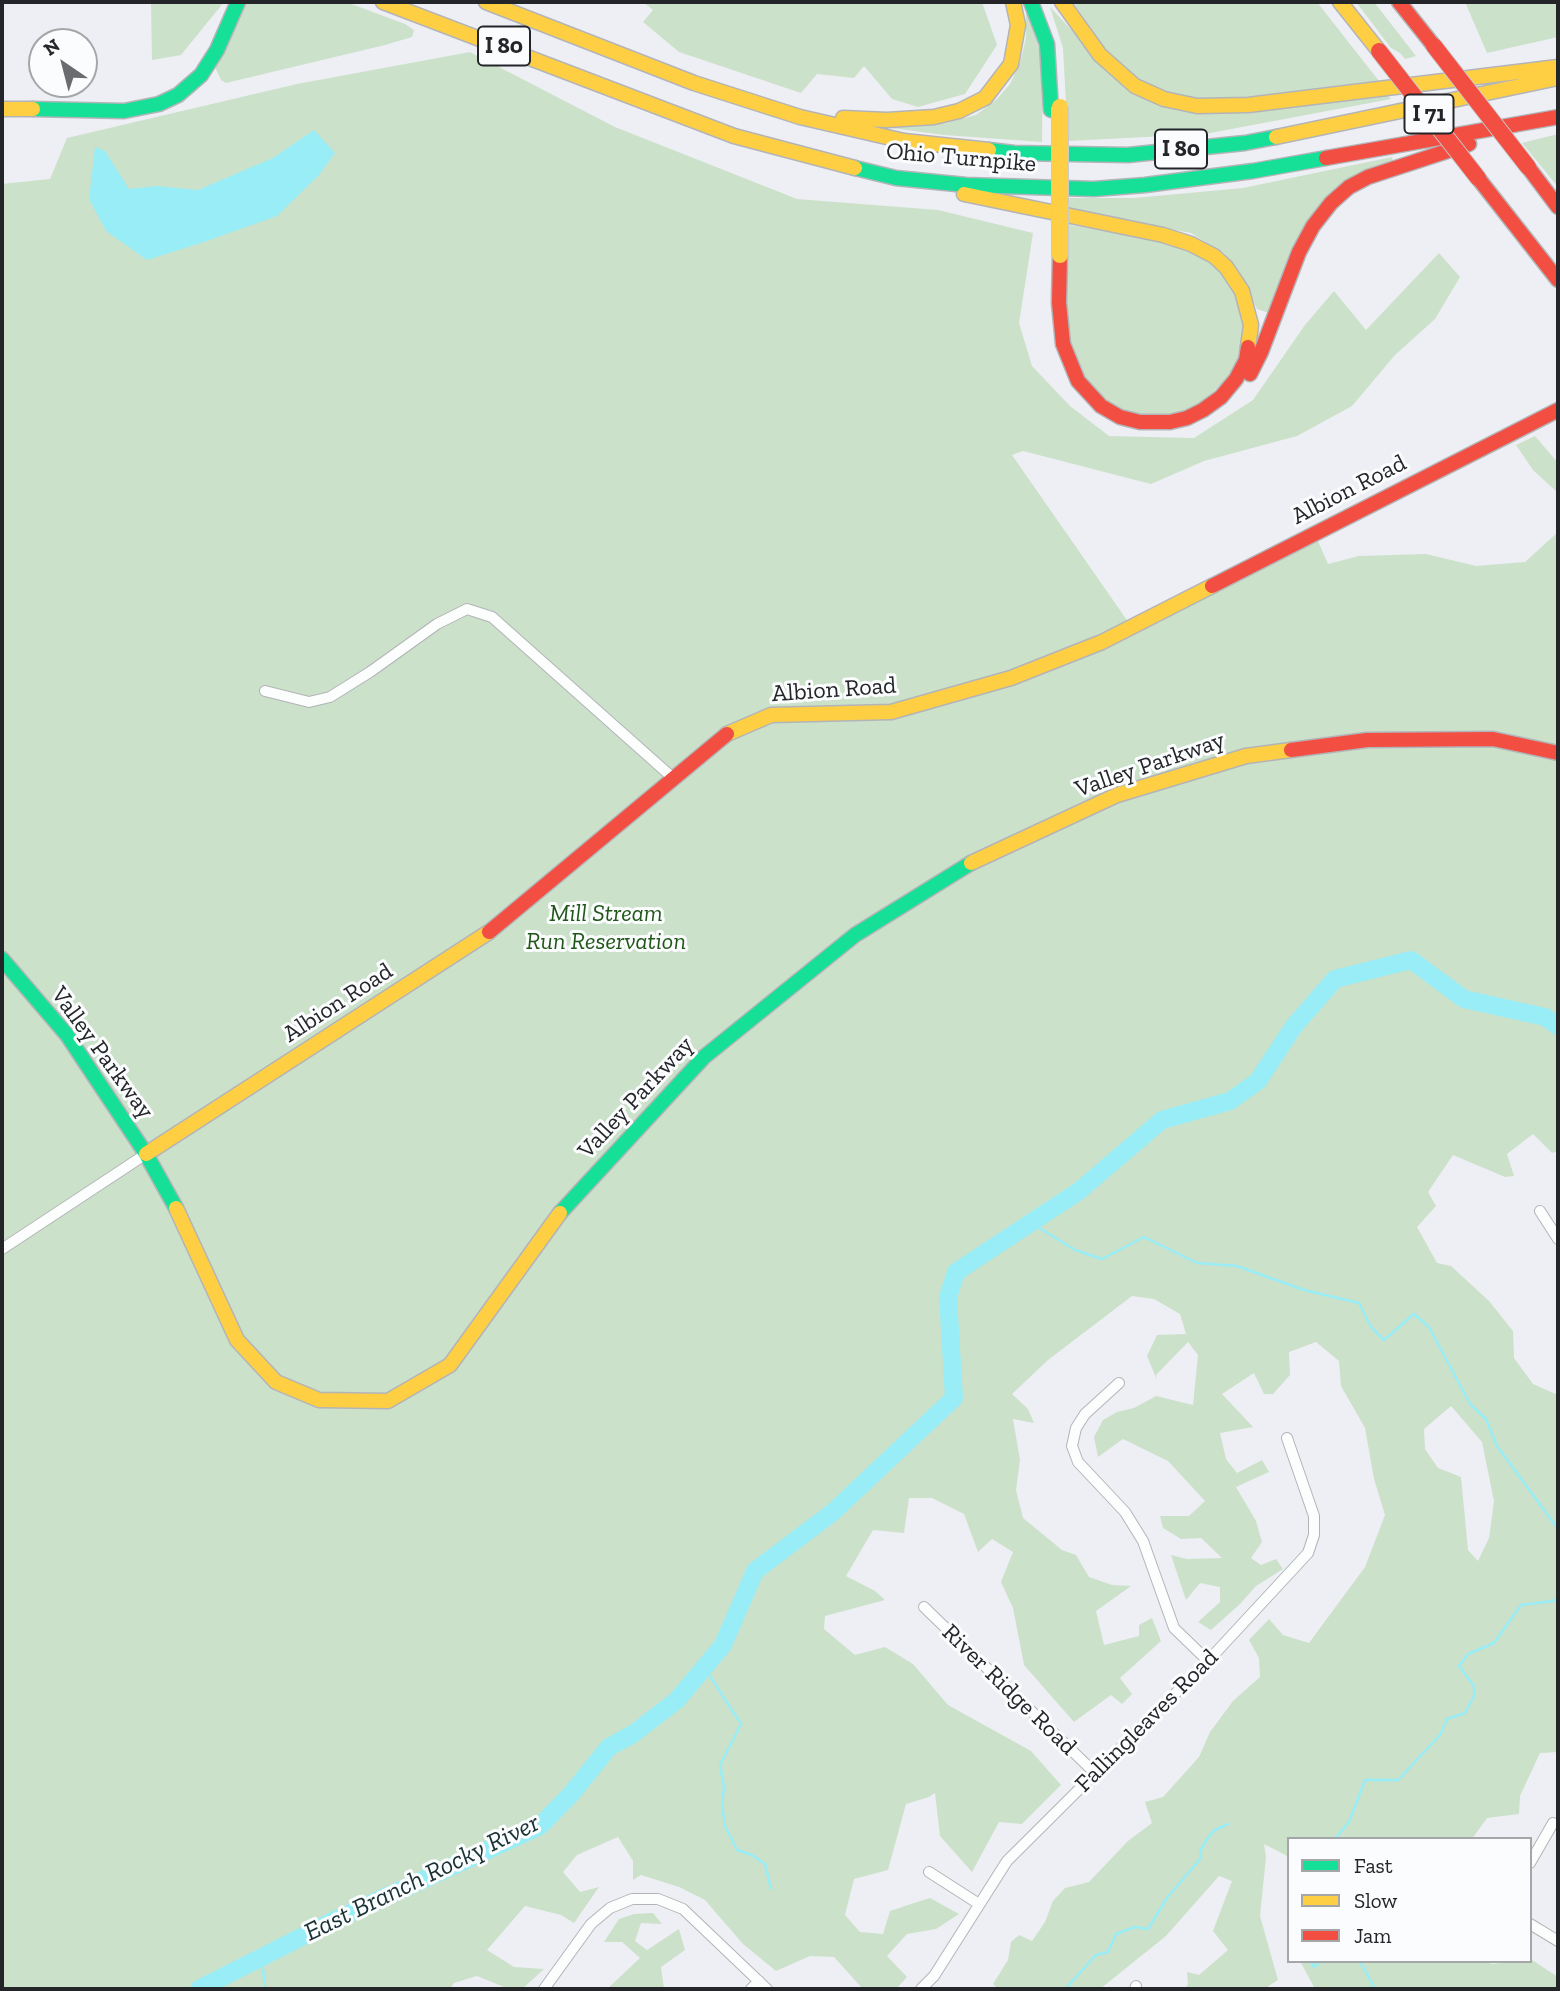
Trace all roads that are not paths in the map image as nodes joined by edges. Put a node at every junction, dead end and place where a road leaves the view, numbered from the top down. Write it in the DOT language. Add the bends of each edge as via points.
graph roads {
  1 [pos="235,2"];
  2 [pos="383,2"];
  3 [pos="486,2"];
  4 [pos="1013,2"];
  5 [pos="1031,2"];
  6 [pos="1041,2"];
  7 [pos="1062,2"];
  8 [pos="1340,2"];
  9 [pos="1399,2"];
  10 [pos="1558,67"];
  11 [pos="1558,78"];
  12 [pos="1056,108"];
  13 [pos="2,109"];
  14 [pos="800,117"];
  15 [pos="1555,118"];
  16 [pos="896,178"];
  17 [pos="1558,207"];
  18 [pos="1056,254"];
  19 [pos="1558,280"];
  20 [pos="1558,410"];
  21 [pos="265,691"];
  22 [pos="1558,753"];
  23 [pos="673,778"];
  24 [pos="2,959"];
  25 [pos="146,1154"];
  26 [pos="1540,1211"];
  27 [pos="1558,1239"];
  28 [pos="2,1249"];
  29 [pos="1119,1383"];
  30 [pos="1287,1437"];
  31 [pos="924,1607"];
  32 [pos="1208,1661"];
  33 [pos="1095,1773"];
  34 [pos="1553,1823"];
  35 [pos="1532,1860"];
  36 [pos="929,1872"];
  37 [pos="979,1905"];
  38 [pos="1532,1925"];
  39 [pos="1558,1941"];
  40 [pos="759,1981"];
  41 [pos="544,1989"];
  42 [pos="751,1989"];
  43 [pos="767,1989"];
  44 [pos="921,1989"];
  1 -- 13 [label="main road" via="218,50 201,75 159,104 124,111"];
  2 -- 16 [label="main road, Ohio Turnpike / I 80" via="734,136"];
  3 -- 14 [label="main road, Ohio Turnpike / I 80" via="694,83"];
  4 -- 14 [label="main road" via="1018,25 1011,64 985,97 972,105 934,117"];
  5 -- 12 [label="main road" via="1047,44"];
  6 -- 12 [label="main road" via="1056,49"];
  7 -- 10 [label="main road" via="1100,55 1135,86 1197,106 1248,105"];
  8 -- 19 [label="main road, I 71, bridge"];
  9 -- 17 [label="main road, I 71, bridge"];
  11 -- 14 [label="main road, Ohio Turnpike / I 80" via="1245,143 1128,155 1014,153 904,141"];
  12 -- 18 [label="main road, bridge"];
  15 -- 16 [label="main road, Ohio Turnpike / I 80" via="1253,172 1145,185 1042,188"];
  15 -- 18 [label="main road" via="1387,169 1349,187 1313,226 1261,352 1238,392 1224,408 1187,428 1132,430 1099,416 1079,399 1055,353 1049,306"];
  16 -- 18 [label="main road" via="1163,235 1214,256 1242,291 1251,325 1246,360 1236,379 1203,410 1170,422 1140,422 1101,406 1078,381 1063,344"];
  20 -- 23 [label="main road, Albion Road" via="1102,642 1011,678 891,712 771,715 732,730"];
  21 -- 23 [label="street" via="309,702 330,697 437,624 467,609 492,617"];
  22 -- 25 [label="main road, Valley Parkway" via="1493,739 1367,740 1246,756 1117,795 981,857 855,935 704,1057 560,1213 450,1365 388,1401 319,1400 276,1382 237,1340"];
  23 -- 25 [label="main road, Albion Road" via="490,931"];
  24 -- 25 [label="main road, Valley Parkway" via="67,1035"];
  25 -- 28 [label="street"];
  26 -- 27 [label="street"];
  29 -- 32 [label="street" via="1085,1414 1072,1446 1078,1462 1125,1512 1143,1541 1174,1628"];
  30 -- 32 [label="street, Fallingleaves Road" via="1314,1516 1308,1553"];
  31 -- 33 [label="street, River Ridge Road"];
  32 -- 33 [label="street, Fallingleaves Road"];
  33 -- 37 [label="street, Fallingleaves Road" via="1007,1861"];
  34 -- 35 [label="street"];
  36 -- 37 [label="street"];
  37 -- 44 [label="street, Fallingleaves Road"];
  38 -- 39 [label="street"];
  40 -- 41 [label="street" via="683,1909 658,1899 632,1899 610,1908 591,1924"];
  40 -- 42 [label="street"];
  40 -- 43 [label="street"];
}
